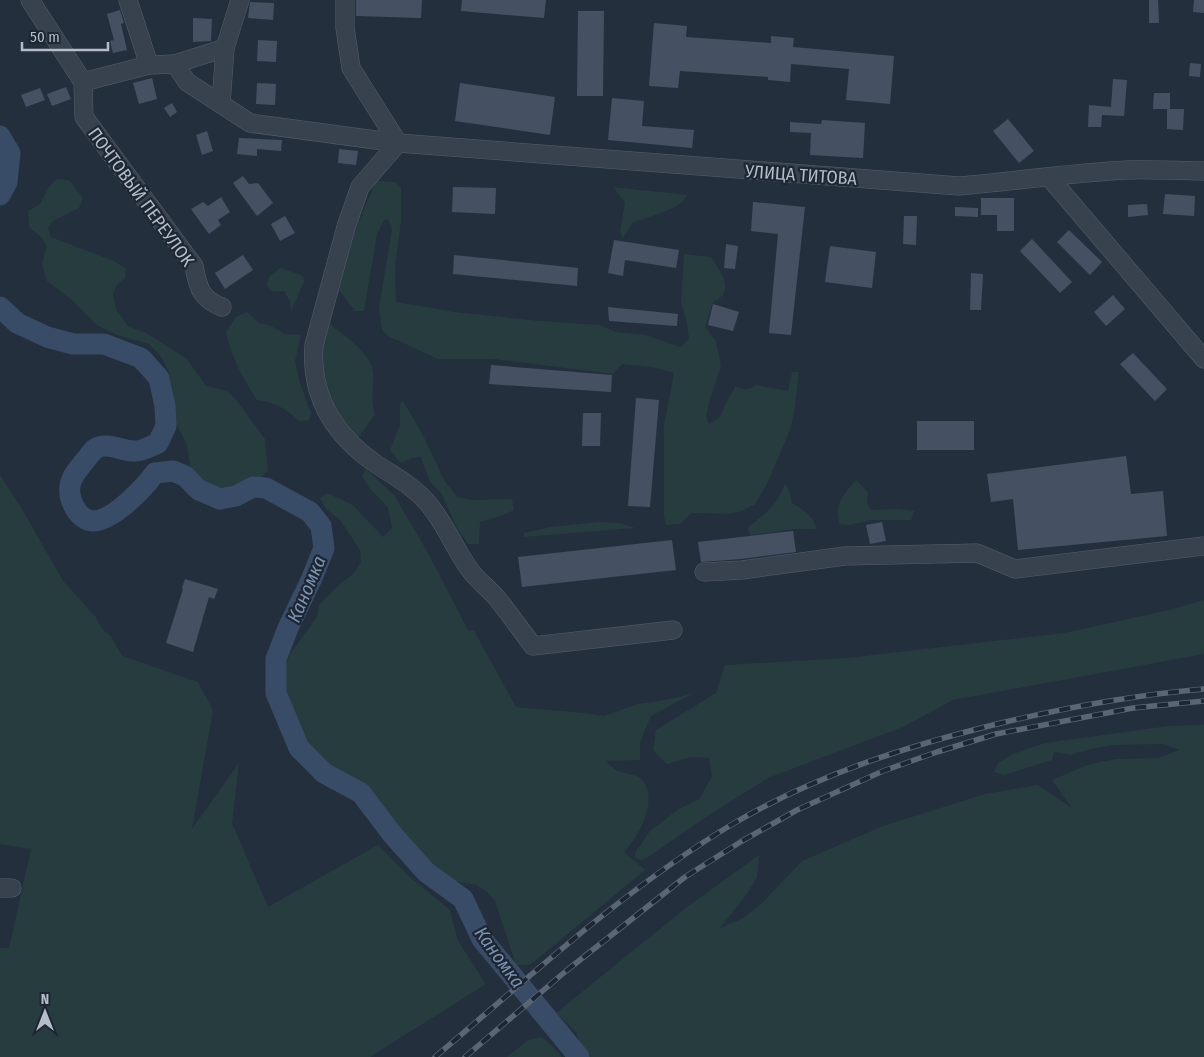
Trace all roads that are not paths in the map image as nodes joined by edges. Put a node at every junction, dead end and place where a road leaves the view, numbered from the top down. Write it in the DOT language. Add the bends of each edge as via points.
graph roads {
  1 [pos="30,0"];
  2 [pos="128,0"];
  3 [pos="240,0"];
  4 [pos="345,0"];
  5 [pos="224,48"];
  6 [pos="175,64"];
  7 [pos="149,65"];
  8 [pos="83,82"];
  9 [pos="221,104"];
  10 [pos="398,143"];
  11 [pos="1204,171"];
  12 [pos="1049,178"];
  13 [pos="222,307"];
  14 [pos="1204,359"];
  15 [pos="1204,546"];
  16 [pos="704,572"];
  17 [pos="673,630"];
  1 -- 8 [label="street"];
  2 -- 7 [label="street"];
  3 -- 5 [label="street"];
  4 -- 10 [label="street" via="344,28 351,68"];
  5 -- 6 [label="street"];
  5 -- 9 [label="street"];
  6 -- 7 [label="street"];
  6 -- 9 [label="street, УЛИЦА ТИТОВА" via="187,82"];
  7 -- 8 [label="street"];
  8 -- 13 [label="street, ПОЧТОВЫЙ ПЕРЕУЛОК" via="84,117 194,266 197,284 209,302"];
  9 -- 10 [label="street, УЛИЦА ТИТОВА" via="250,123"];
  10 -- 12 [label="street, УЛИЦА ТИТОВА" via="959,186"];
  10 -- 17 [label="street" via="360,187 346,227 314,345 313,364 323,405 348,441 426,501 471,572 496,597 533,646"];
  11 -- 12 [label="street, УЛИЦА ТИТОВА" via="1130,170"];
  12 -- 14 [label="street"];
  15 -- 16 [label="street" via="1015,569 977,553 845,556"];
}
